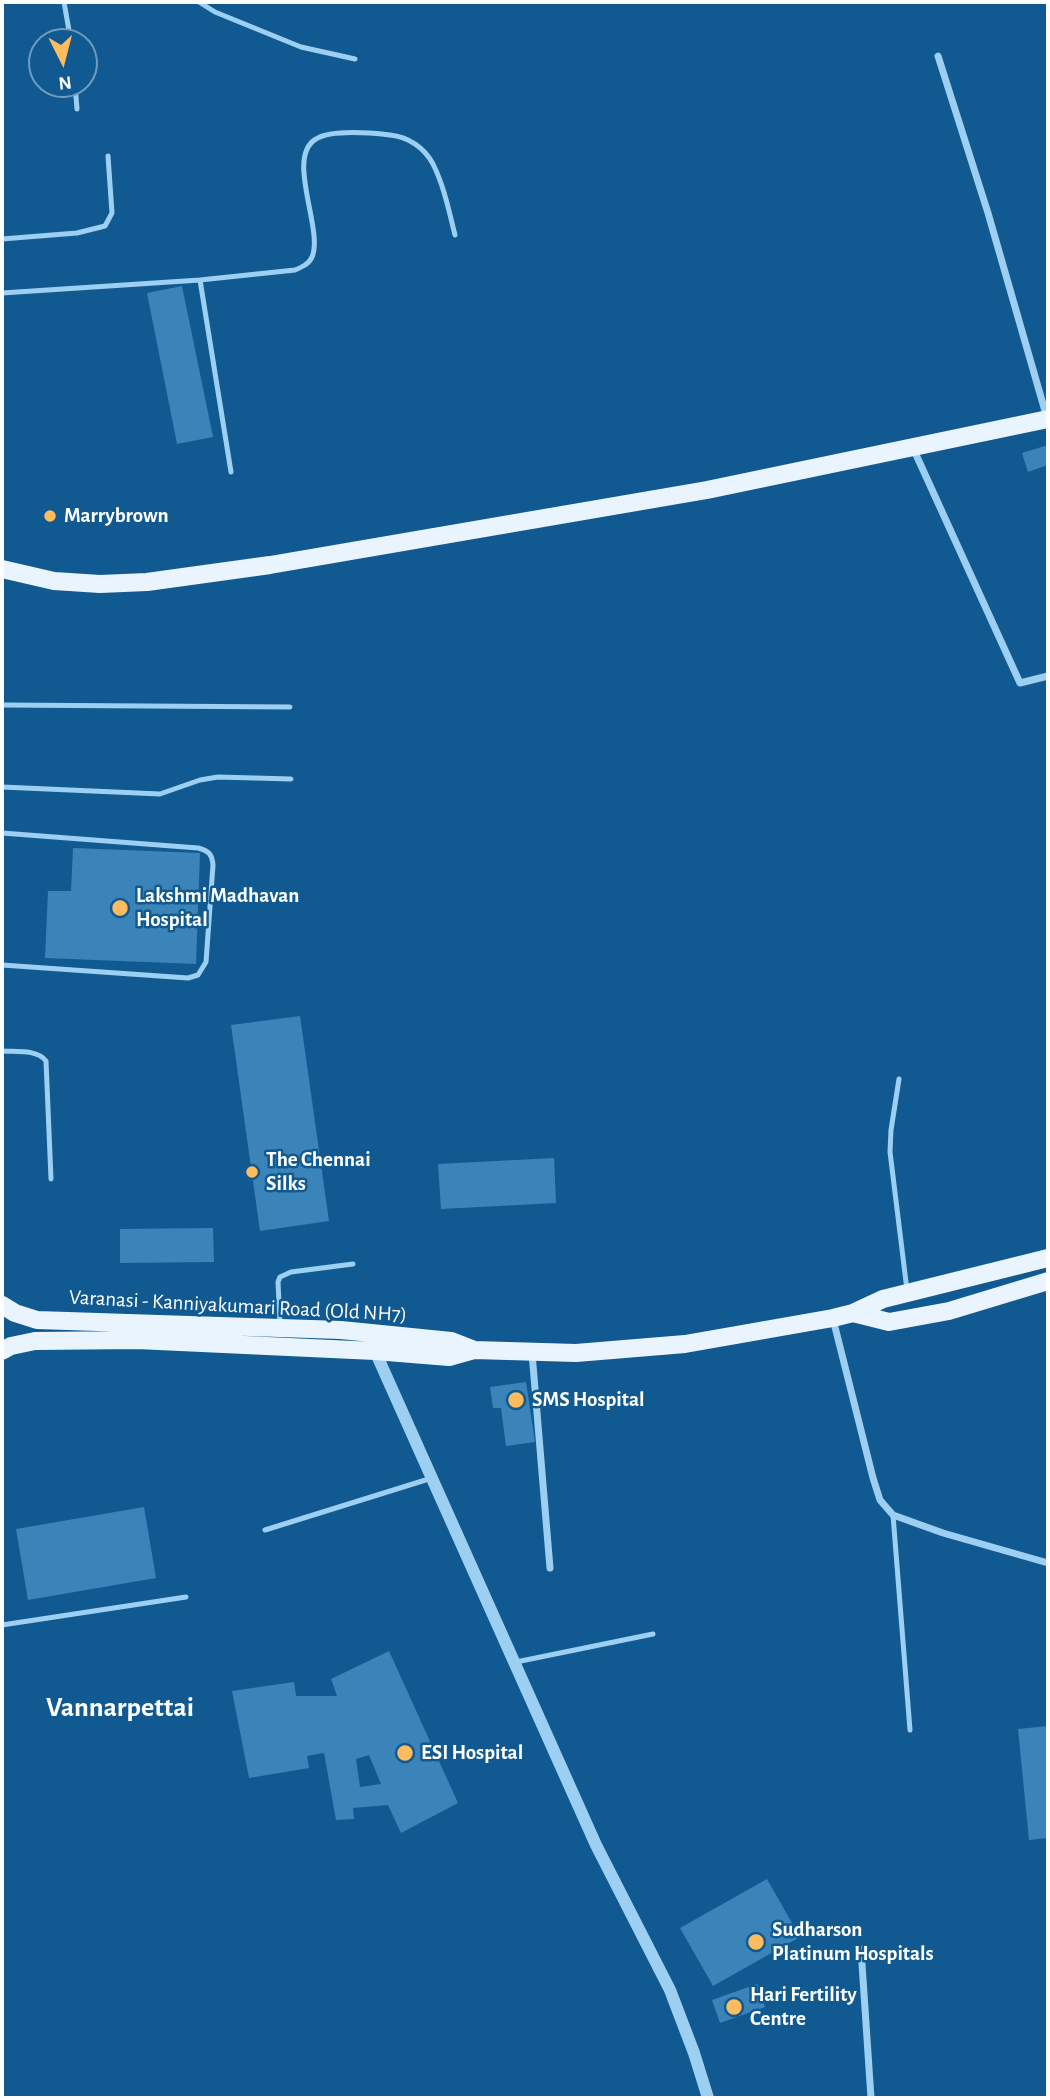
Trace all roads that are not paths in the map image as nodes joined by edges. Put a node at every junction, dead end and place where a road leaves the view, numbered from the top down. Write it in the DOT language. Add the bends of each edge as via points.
graph roads {
  1 [pos="64,2"];
  2 [pos="199,2"];
  3 [pos="69,28"];
  4 [pos="938,56"];
  5 [pos="355,59"];
  6 [pos="77,98"];
  7 [pos="78,109"];
  8 [pos="108,156"];
  9 [pos="455,235"];
  10 [pos="2,239"];
  11 [pos="200,280"];
  12 [pos="2,292"];
  13 [pos="1048,420"];
  14 [pos="913,447"];
  15 [pos="231,472"];
  16 [pos="2,569"];
  17 [pos="1048,676"];
  18 [pos="2,705"];
  19 [pos="290,707"];
  20 [pos="291,779"];
  21 [pos="2,787"];
  22 [pos="2,833"];
  23 [pos="2,965"];
  24 [pos="2,1051"];
  25 [pos="899,1079"];
  26 [pos="51,1179"];
  27 [pos="1048,1258"];
  28 [pos="353,1264"];
  29 [pos="1048,1281"];
  30 [pos="908,1293"];
  31 [pos="2,1305"];
  32 [pos="853,1313"];
  33 [pos="833,1318"];
  34 [pos="280,1327"];
  35 [pos="474,1350"];
  36 [pos="2,1351"];
  37 [pos="375,1351"];
  38 [pos="532,1352"];
  39 [pos="432,1478"];
  40 [pos="893,1515"];
  41 [pos="265,1530"];
  42 [pos="1048,1563"];
  43 [pos="550,1568"];
  44 [pos="186,1597"];
  45 [pos="2,1626"];
  46 [pos="653,1634"];
  47 [pos="513,1663"];
  48 [pos="910,1730"];
  49 [pos="861,1949"];
  50 [pos="708,2098"];
  51 [pos="871,2098"];
  1 -- 3 [label="lane"];
  2 -- 5 [label="lane" via="301,47"];
  4 -- 13 [label="street"];
  6 -- 7 [label="lane"];
  8 -- 10 [label="lane" via="112,213 105,226"];
  9 -- 11 [label="lane" via="442,183 431,160 416,144 400,136 333,134 317,138 305,157 314,240 313,256 307,264 295,270"];
  11 -- 12 [label="lane"];
  11 -- 15 [label="lane"];
  13 -- 14 [label="main road"];
  14 -- 16 [label="main road" via="694,492 147,582 54,581"];
  14 -- 17 [label="street" via="1020,683"];
  18 -- 19 [label="lane"];
  20 -- 21 [label="lane" via="218,777 160,794 137,795"];
  22 -- 23 [label="lane" via="198,848 208,850 213,865 206,961 198,975 188,978"];
  24 -- 26 [label="lane" via="34,1053 46,1060"];
  25 -- 30 [label="lane" via="890,1152"];
  27 -- 30 [label="main road, Varanasi - Kanniyakumari Road (Old NH7)"];
  28 -- 34 [label="lane" via="280,1277"];
  29 -- 32 [label="main road" via="949,1311 889,1322"];
  30 -- 32 [label="main road, Varanasi - Kanniyakumari Road (Old NH7)"];
  31 -- 34 [label="main road, Varanasi - Kanniyakumari Road (Old NH7)" via="37,1320"];
  32 -- 33 [label="main road, Varanasi - Kanniyakumari Road (Old NH7)"];
  33 -- 38 [label="main road, Varanasi - Kanniyakumari Road (Old NH7)" via="685,1345"];
  33 -- 40 [label="street" via="873,1478 880,1500"];
  34 -- 35 [label="main road, Varanasi - Kanniyakumari Road (Old NH7)" via="451,1341"];
  35 -- 37 [label="main road, Varanasi - Kanniyakumari Road (Old NH7)" via="449,1357"];
  35 -- 38 [label="main road, Varanasi - Kanniyakumari Road (Old NH7)"];
  36 -- 37 [label="main road, Varanasi - Kanniyakumari Road (Old NH7)" via="35,1341 137,1340"];
  37 -- 39 [label="street"];
  38 -- 43 [label="street"];
  39 -- 41 [label="lane"];
  39 -- 47 [label="street"];
  40 -- 42 [label="street"];
  40 -- 48 [label="lane"];
  44 -- 45 [label="lane"];
  46 -- 47 [label="lane"];
  47 -- 50 [label="street" via="596,1845 670,1990"];
  49 -- 51 [label="street"];
}
